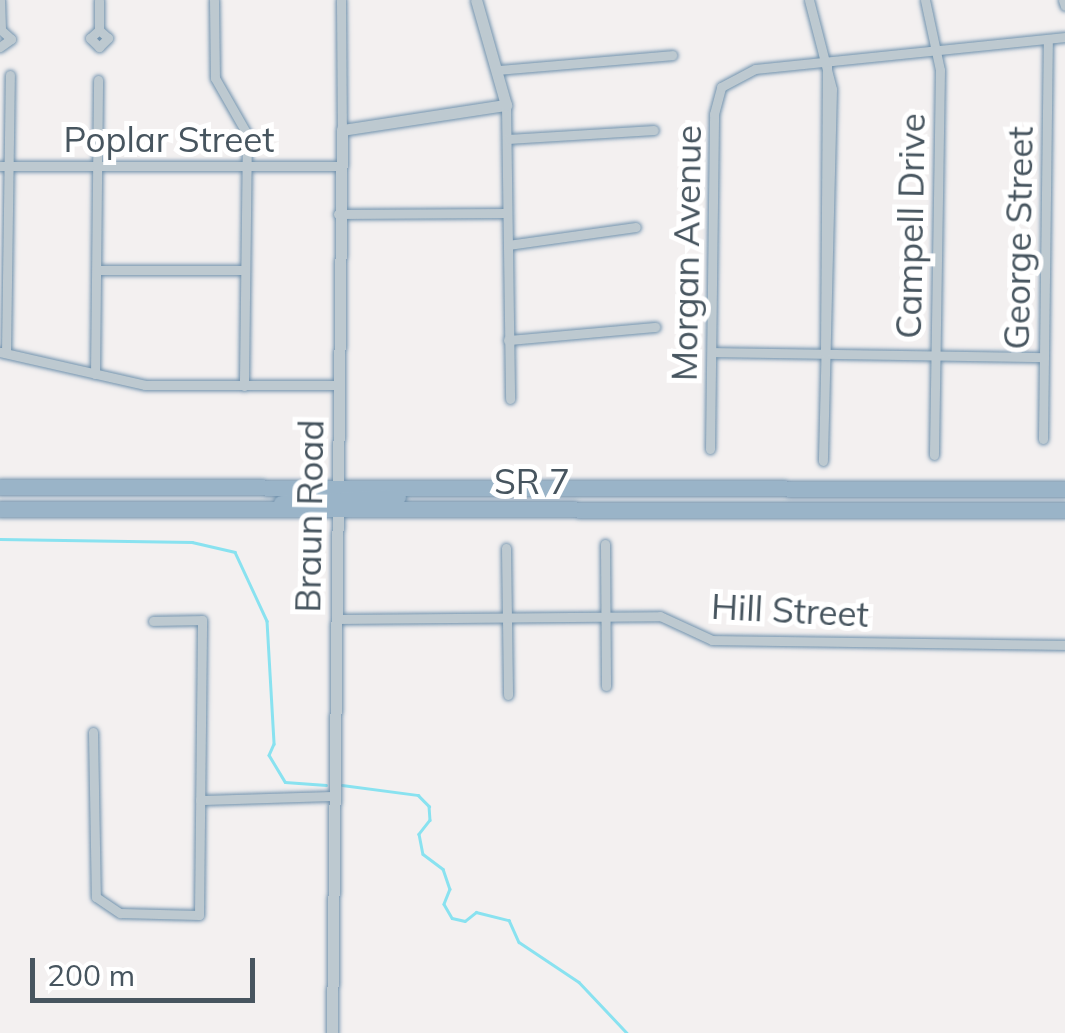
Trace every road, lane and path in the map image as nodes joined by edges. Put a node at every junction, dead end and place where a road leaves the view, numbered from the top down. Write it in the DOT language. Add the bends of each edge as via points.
graph roads {
  1 [pos="0,0"];
  2 [pos="99,0"];
  3 [pos="214,0"];
  4 [pos="341,0"];
  5 [pos="476,0"];
  6 [pos="809,0"];
  7 [pos="925,0"];
  8 [pos="0,29"];
  9 [pos="99,30"];
  10 [pos="1065,36"];
  11 [pos="1048,39"];
  12 [pos="0,48"];
  13 [pos="939,50"];
  14 [pos="672,55"];
  15 [pos="827,63"];
  16 [pos="498,70"];
  17 [pos="10,75"];
  18 [pos="98,80"];
  19 [pos="506,104"];
  20 [pos="342,130"];
  21 [pos="654,130"];
  22 [pos="508,139"];
  23 [pos="5,166"];
  24 [pos="338,166"];
  25 [pos="98,167"];
  26 [pos="247,167"];
  27 [pos="338,214"];
  28 [pos="508,214"];
  29 [pos="636,227"];
  30 [pos="508,245"];
  31 [pos="97,270"];
  32 [pos="245,270"];
  33 [pos="655,327"];
  34 [pos="508,340"];
  35 [pos="712,352"];
  36 [pos="3,353"];
  37 [pos="825,354"];
  38 [pos="936,356"];
  39 [pos="1044,356"];
  40 [pos="95,374"];
  41 [pos="338,385"];
  42 [pos="244,386"];
  43 [pos="510,400"];
  44 [pos="1043,439"];
  45 [pos="710,449"];
  46 [pos="934,455"];
  47 [pos="823,461"];
  48 [pos="0,488"];
  49 [pos="1065,489"];
  50 [pos="336,500"];
  51 [pos="0,509"];
  52 [pos="1065,510"];
  53 [pos="605,544"];
  54 [pos="506,548"];
  55 [pos="506,616"];
  56 [pos="606,617"];
  57 [pos="336,619"];
  58 [pos="154,621"];
  59 [pos="1065,645"];
  60 [pos="606,686"];
  61 [pos="508,695"];
  62 [pos="92,732"];
  63 [pos="335,796"];
  64 [pos="200,800"];
  65 [pos="332,1033"];
  1 -- 8 [label="street"];
  2 -- 9 [label="street"];
  3 -- 26 [label="street" via="215,78 243,122"];
  4 -- 20 [label="street, Braun Road"];
  5 -- 16 [label="street"];
  6 -- 15 [label="street"];
  7 -- 13 [label="street, Campell Drive"];
  8 -- 12 [label="street" via="10,40"];
  10 -- 11 [label="street"];
  11 -- 13 [label="street"];
  11 -- 39 [label="street, George Street"];
  13 -- 15 [label="street"];
  13 -- 38 [label="street, Campell Drive"];
  14 -- 16 [label="street"];
  15 -- 35 [label="street, Morgan Avenue" via="745,72 721,87 715,106"];
  15 -- 37 [label="street"];
  16 -- 19 [label="street"];
  17 -- 23 [label="street"];
  18 -- 25 [label="street"];
  19 -- 20 [label="street"];
  19 -- 22 [label="street"];
  20 -- 24 [label="street, Braun Road"];
  21 -- 22 [label="street"];
  22 -- 28 [label="street"];
  23 -- 25 [label="street, Poplar Street"];
  23 -- 36 [label="street"];
  24 -- 26 [label="street, Poplar Street"];
  24 -- 27 [label="street, Braun Road"];
  25 -- 26 [label="street, Poplar Street"];
  25 -- 31 [label="street"];
  26 -- 32 [label="street"];
  27 -- 28 [label="street"];
  27 -- 41 [label="street, Braun Road"];
  28 -- 30 [label="street"];
  29 -- 30 [label="street"];
  30 -- 34 [label="street"];
  31 -- 32 [label="street"];
  31 -- 40 [label="street"];
  32 -- 42 [label="street"];
  33 -- 34 [label="street"];
  34 -- 43 [label="street"];
  35 -- 37 [label="street"];
  35 -- 45 [label="street, Morgan Avenue"];
  36 -- 40 [label="street"];
  37 -- 38 [label="street"];
  37 -- 47 [label="street"];
  38 -- 39 [label="street"];
  38 -- 46 [label="street, Campell Drive"];
  39 -- 44 [label="street, George Street"];
  40 -- 42 [label="street" via="144,385"];
  41 -- 42 [label="street"];
  41 -- 50 [label="street, Braun Road"];
  48 -- 50 [label="highway, SR 7 / SR 7"];
  49 -- 50 [label="highway, SR 7 / SR 7" via="469,489"];
  50 -- 51 [label="highway, SR 7 / SR 7" via="204,511"];
  50 -- 52 [label="highway, SR 7 / SR 7"];
  50 -- 57 [label="street, Braun Road"];
  53 -- 56 [label="street"];
  54 -- 55 [label="street"];
  55 -- 56 [label="street, Hill Street"];
  55 -- 57 [label="street, Hill Street"];
  55 -- 61 [label="street"];
  56 -- 59 [label="street, Hill Street" via="672,618 703,638 728,641"];
  56 -- 60 [label="street"];
  57 -- 63 [label="street, Braun Road"];
  58 -- 64 [label="street" via="202,620"];
  62 -- 64 [label="street" via="92,884 105,907 200,915"];
  63 -- 64 [label="street"];
  63 -- 65 [label="street, Braun Road"];
}
